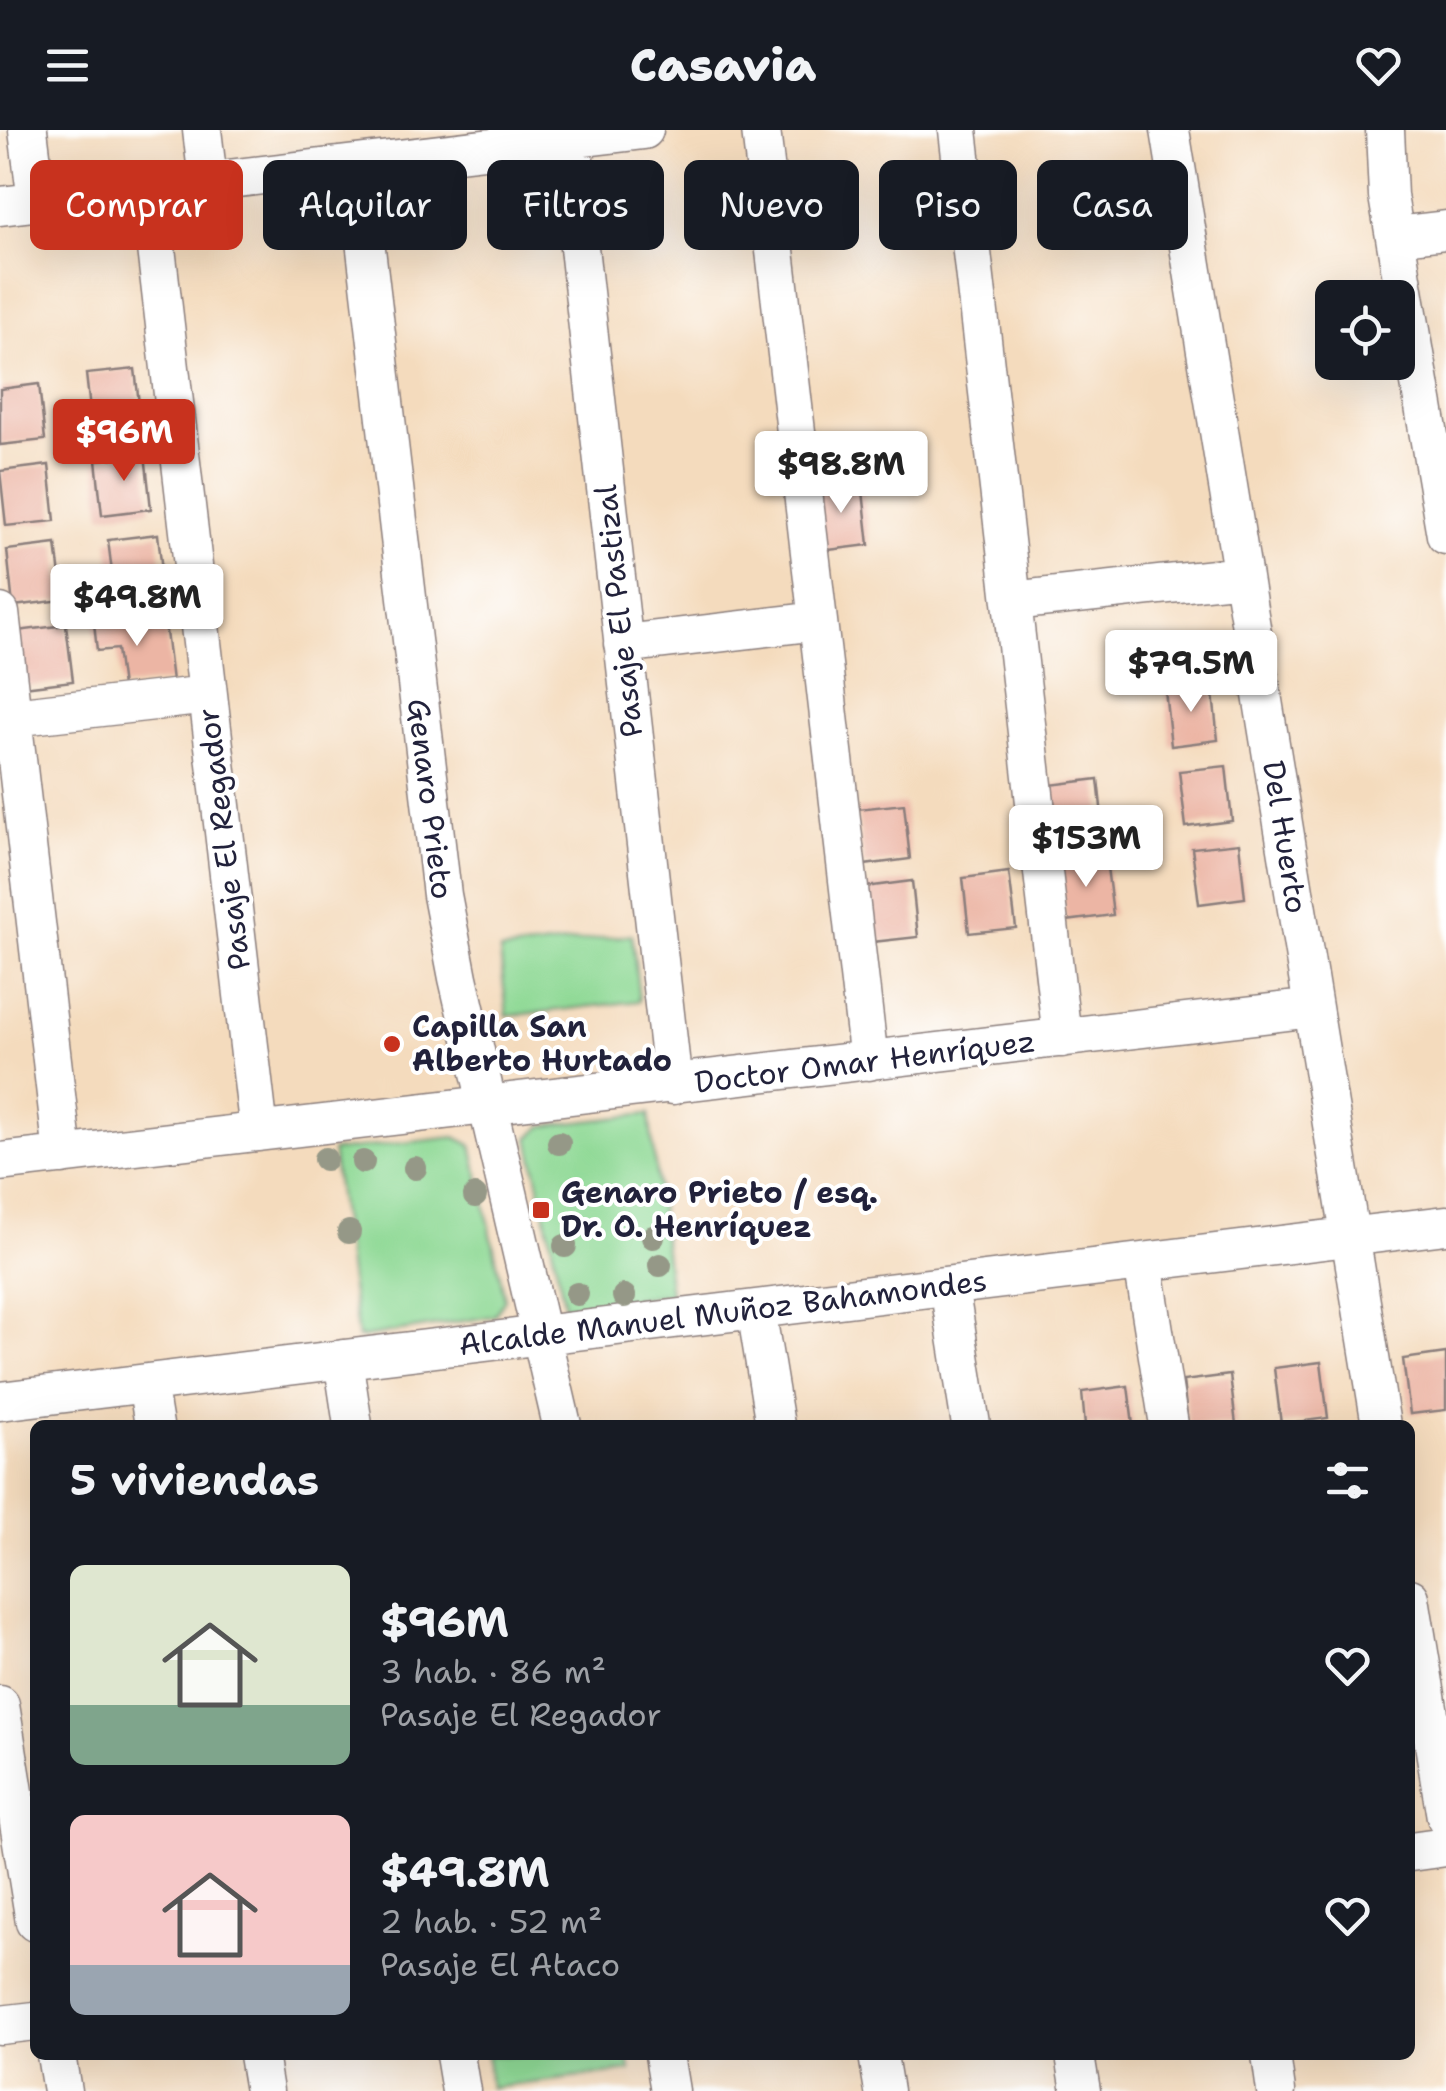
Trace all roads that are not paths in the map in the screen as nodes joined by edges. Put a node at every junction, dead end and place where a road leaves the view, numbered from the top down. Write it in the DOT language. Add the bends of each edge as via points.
graph roads {
  1 [pos="28,130"];
  2 [pos="202,130"];
  3 [pos="644,130"];
  4 [pos="761,130"];
  5 [pos="958,130"];
  6 [pos="1170,130"];
  7 [pos="1385,130"];
  8 [pos="576,134"];
  9 [pos="393,145"];
  10 [pos="205,160"];
  11 [pos="364,160"];
  12 [pos="18,204"];
  13 [pos="1446,230"];
  14 [pos="1395,236"];
  15 [pos="156,250"];
  16 [pos="366,250"];
  17 [pos="1446,535"];
  18 [pos="1242,576"];
  19 [pos="1012,601"];
  20 [pos="0,613"];
  21 [pos="818,622"];
  22 [pos="623,644"];
  23 [pos="208,695"];
  24 [pos="12,717"];
  25 [pos="1313,1008"];
  26 [pos="1062,1038"];
  27 [pos="869,1062"];
  28 [pos="673,1084"];
  29 [pos="488,1106"];
  30 [pos="259,1132"];
  31 [pos="63,1155"];
  32 [pos="0,1162"];
  33 [pos="1446,1226"];
  34 [pos="1351,1237"];
  35 [pos="1143,1262"];
  36 [pos="948,1286"];
  37 [pos="756,1309"];
  38 [pos="543,1335"];
  39 [pos="343,1359"];
  40 [pos="147,1383"];
  41 [pos="0,1401"];
  42 [pos="153,1420"];
  43 [pos="352,1420"];
  44 [pos="561,1420"];
  45 [pos="774,1420"];
  46 [pos="970,1420"];
  47 [pos="1168,1420"];
  48 [pos="1381,1420"];
  49 [pos="1415,1628"];
  50 [pos="0,1705"];
  51 [pos="1446,1817"];
  52 [pos="1446,1847"];
  53 [pos="1415,1851"];
  54 [pos="30,1891"];
  55 [pos="30,2021"];
  56 [pos="0,2025"];
  57 [pos="57,2060"];
  58 [pos="259,2060"];
  59 [pos="456,2060"];
  60 [pos="665,2060"];
  61 [pos="879,2060"];
  62 [pos="1076,2060"];
  63 [pos="1271,2060"];
  64 [pos="62,2091"];
  65 [pos="264,2091"];
  66 [pos="461,2091"];
  67 [pos="670,2091"];
  68 [pos="884,2091"];
  69 [pos="1080,2091"];
  70 [pos="1276,2091"];
  1 -- 12 [label="street"];
  2 -- 10 [label="street"];
  3 -- 8 [label="street"];
  4 -- 21 [label="street"];
  5 -- 19 [label="street"];
  6 -- 18 [label="street, Del Huerto"];
  7 -- 14 [label="street"];
  8 -- 9 [label="street"];
  8 -- 22 [label="street, Pasaje El Pastizal" via="572,185"];
  9 -- 11 [label="street"];
  13 -- 14 [label="street"];
  14 -- 17 [label="street"];
  15 -- 23 [label="street, Pasaje El Regador"];
  16 -- 29 [label="street, Genaro Prieto" via="434,844"];
  18 -- 19 [label="street"];
  18 -- 25 [label="street, Del Huerto"];
  19 -- 26 [label="street"];
  20 -- 24 [label="street"];
  21 -- 22 [label="street"];
  21 -- 27 [label="street"];
  22 -- 28 [label="street, Pasaje El Pastizal"];
  23 -- 24 [label="street"];
  23 -- 30 [label="street, Pasaje El Regador"];
  24 -- 31 [label="street"];
  25 -- 26 [label="street, Doctor Omar Henríquez"];
  25 -- 34 [label="street, Del Huerto"];
  26 -- 27 [label="street, Doctor Omar Henríquez"];
  27 -- 28 [label="street, Doctor Omar Henríquez"];
  28 -- 29 [label="street, Doctor Omar Henríquez"];
  29 -- 30 [label="street, Doctor Omar Henríquez"];
  29 -- 38 [label="street, Genaro Prieto"];
  30 -- 31 [label="street, Doctor Omar Henríquez"];
  31 -- 32 [label="street, Doctor Omar Henríquez"];
  33 -- 34 [label="street, Alcalde Manuel Muñoz Bahamondes"];
  34 -- 35 [label="street, Alcalde Manuel Muñoz Bahamondes"];
  34 -- 48 [label="street, Del Huerto"];
  35 -- 36 [label="street, Alcalde Manuel Muñoz Bahamondes"];
  35 -- 47 [label="street"];
  36 -- 37 [label="street, Alcalde Manuel Muñoz Bahamondes"];
  36 -- 46 [label="street"];
  37 -- 38 [label="street, Alcalde Manuel Muñoz Bahamondes"];
  37 -- 45 [label="street"];
  38 -- 39 [label="street, Alcalde Manuel Muñoz Bahamondes"];
  38 -- 44 [label="street, Genaro Prieto"];
  39 -- 40 [label="street, Alcalde Manuel Muñoz Bahamondes"];
  39 -- 43 [label="street"];
  40 -- 41 [label="street, Alcalde Manuel Muñoz Bahamondes"];
  40 -- 42 [label="street"];
  49 -- 51 [label="street"];
  50 -- 54 [label="street"];
  52 -- 53 [label="street"];
  55 -- 56 [label="street"];
  57 -- 64 [label="street"];
  58 -- 65 [label="street"];
  59 -- 66 [label="street"];
  60 -- 67 [label="street"];
  61 -- 68 [label="street"];
  62 -- 69 [label="street"];
  63 -- 70 [label="street"];
}
